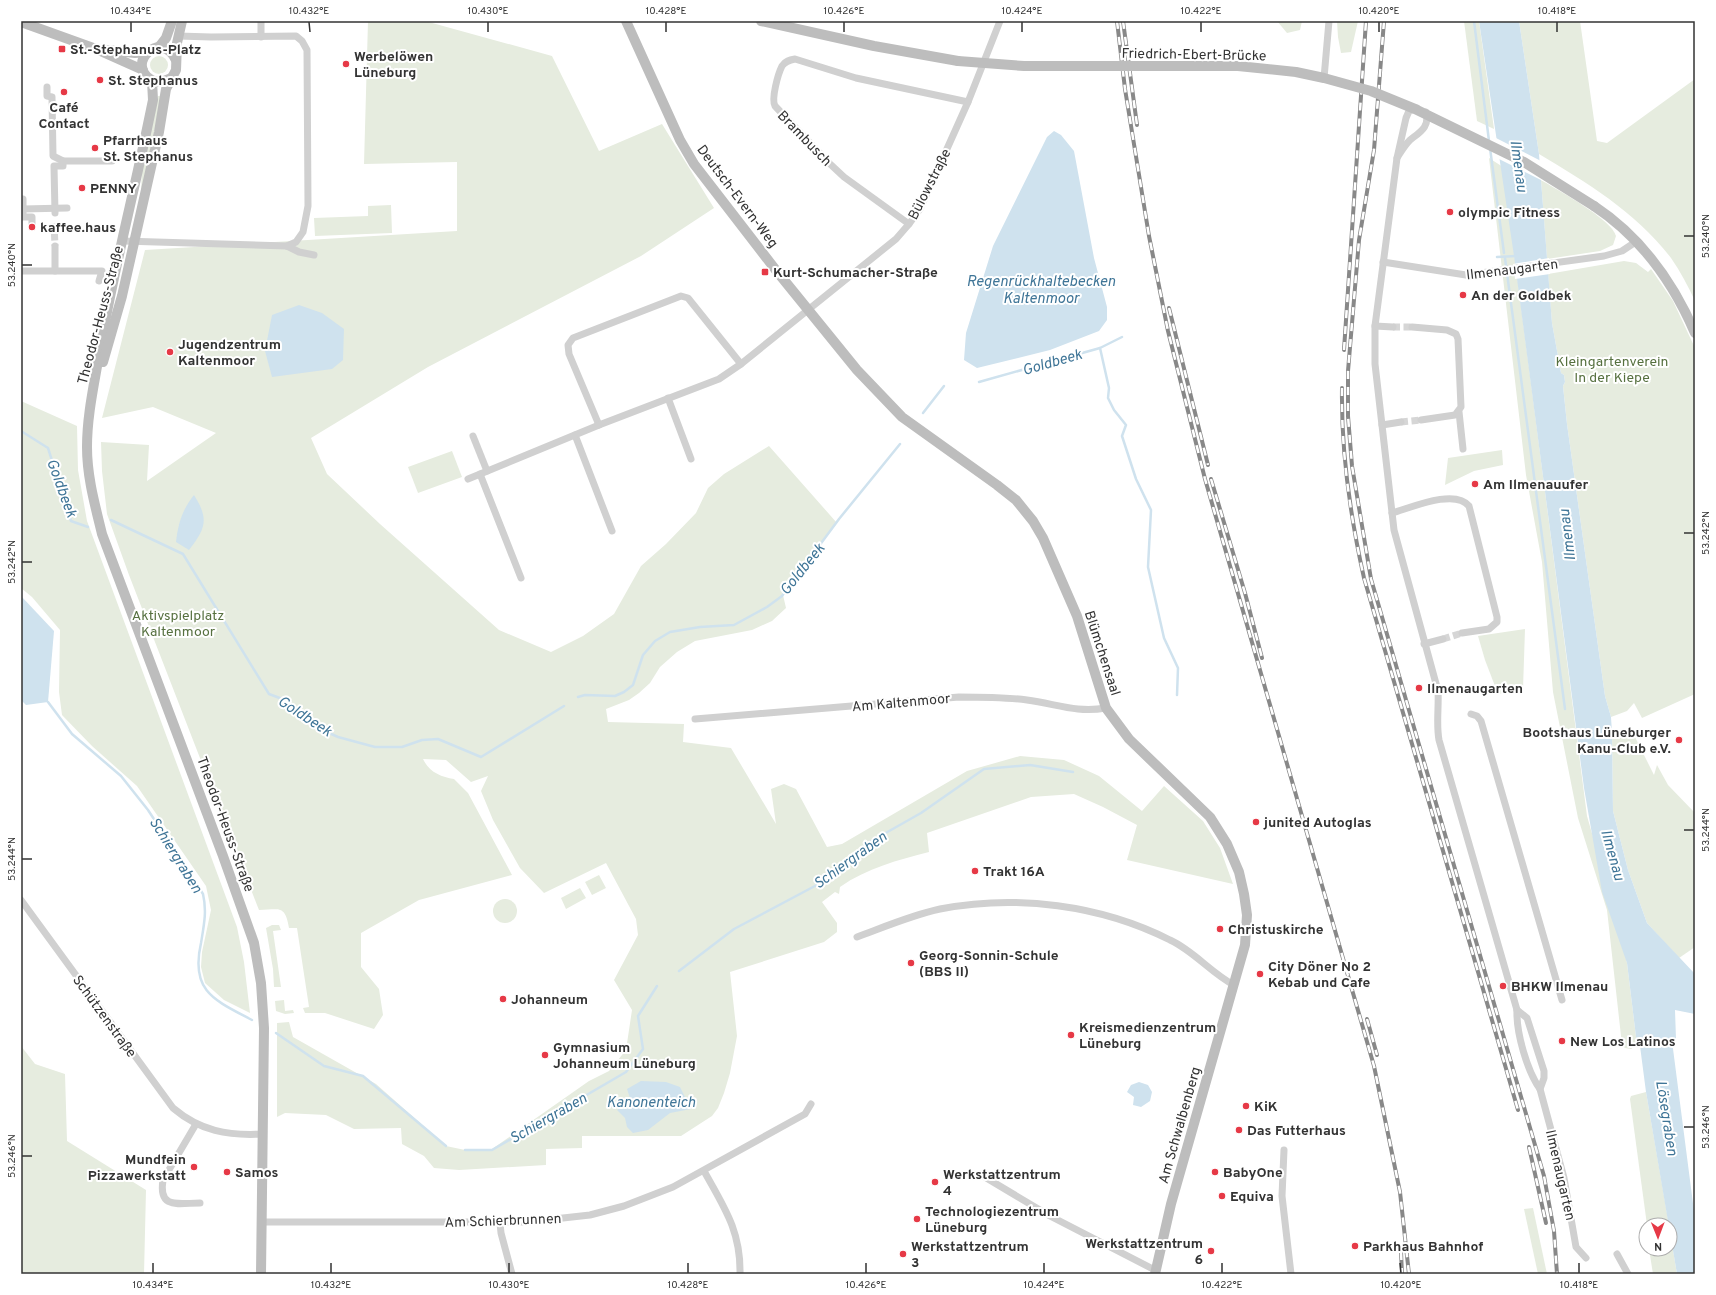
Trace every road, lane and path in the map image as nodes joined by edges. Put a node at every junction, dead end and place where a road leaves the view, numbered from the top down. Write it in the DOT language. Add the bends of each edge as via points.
graph roads {
  1 [pos="28,21"];
  2 [pos="172,21"];
  3 [pos="182,21"];
  4 [pos="261,21"];
  5 [pos="626,21"];
  6 [pos="761,21"];
  7 [pos="1000,21"];
  8 [pos="1329,21"];
  9 [pos="21,22"];
  10 [pos="55,34"];
  11 [pos="178,36"];
  12 [pos="261,37"];
  13 [pos="159,47"];
  14 [pos="96,49"];
  15 [pos="148,52"];
  16 [pos="176,60"];
  17 [pos="143,70"];
  18 [pos="171,78"];
  19 [pos="1324,78"];
  20 [pos="152,80"];
  21 [pos="47,87"];
  22 [pos="968,102"];
  23 [pos="1397,158"];
  24 [pos="112,160"];
  25 [pos="63,161"];
  26 [pos="21,199"];
  27 [pos="67,208"];
  28 [pos="23,209"];
  29 [pos="55,211"];
  30 [pos="32,224"];
  31 [pos="909,224"];
  32 [pos="123,241"];
  33 [pos="134,241"];
  34 [pos="1637,241"];
  35 [pos="55,246"];
  36 [pos="287,246"];
  37 [pos="314,255"];
  38 [pos="1383,262"];
  39 [pos="21,271"];
  40 [pos="55,271"];
  41 [pos="98,280"];
  42 [pos="808,311"];
  43 [pos="1375,326"];
  44 [pos="1393,326"];
  45 [pos="1412,327"];
  46 [pos="1695,333"];
  47 [pos="741,364"];
  48 [pos="857,370"];
  49 [pos="92,397"];
  50 [pos="668,398"];
  51 [pos="1459,412"];
  52 [pos="1421,420"];
  53 [pos="1401,422"];
  54 [pos="599,425"];
  55 [pos="1382,425"];
  56 [pos="575,435"];
  57 [pos="473,436"];
  58 [pos="1462,449"];
  59 [pos="690,459"];
  60 [pos="483,473"];
  61 [pos="468,479"];
  62 [pos="1392,513"];
  63 [pos="612,531"];
  64 [pos="521,578"];
  65 [pos="1462,633"];
  66 [pos="1443,639"];
  67 [pos="1424,644"];
  68 [pos="1106,708"];
  69 [pos="1471,714"];
  70 [pos="695,719"];
  71 [pos="21,900"];
  72 [pos="857,936"];
  73 [pos="1234,985"];
  74 [pos="1562,1000"];
  75 [pos="1517,1010"];
  76 [pos="1540,1089"];
  77 [pos="811,1104"];
  78 [pos="196,1124"];
  79 [pos="262,1134"];
  80 [pos="1284,1150"];
  81 [pos="704,1171"];
  82 [pos="983,1176"];
  83 [pos="200,1203"];
  84 [pos="262,1222"];
  85 [pos="500,1223"];
  86 [pos="1617,1254"];
  87 [pos="1586,1258"];
  88 [pos="1155,1272"];
  89 [pos="261,1274"];
  90 [pos="512,1274"];
  91 [pos="740,1274"];
  92 [pos="1292,1274"];
  93 [pos="1628,1274"];
  1 -- 10 [label="main road"];
  2 -- 13 [label="main road" via="166,38"];
  3 -- 11 [label="main road, Theodor-Heuss-Straße"];
  4 -- 12 [label="street"];
  5 -- 42 [label="main road, Deutsch-Evern-Weg" via="680,140 694,164"];
  6 -- 19 [label="main road, Friedrich-Ebert-Brücke, bridge" via="958,61 1024,66 1238,66"];
  7 -- 22 [label="street, Bülowstraße"];
  8 -- 19 [label="street"];
  9 -- 10 [label="main road"];
  10 -- 14 [label="main road"];
  11 -- 12 [label="street"];
  11 -- 16 [label="main road, Theodor-Heuss-Straße"];
  12 -- 36 [label="street" via="296,36 307,50 308,206 303,232 296,242"];
  13 -- 15 [label="main road"];
  13 -- 16 [label="main road" via="170,51"];
  14 -- 15 [label="main road" via="135,54"];
  14 -- 17 [label="main road"];
  15 -- 17 [label="main road" via="143,60"];
  16 -- 18 [label="main road, Theodor-Heuss-Straße" via="176,70"];
  17 -- 20 [label="main road"];
  18 -- 20 [label="main road" via="165,81"];
  18 -- 33 [label="main road, Theodor-Heuss-Straße" via="165,94"];
  19 -- 34 [label="main road, Friedrich-Ebert-Brücke, bridge" via="1371,91 1416,108 1524,162 1620,224"];
  20 -- 32 [label="main road, Theodor-Heuss-Straße" via="152,106"];
  21 -- 25 [label="street" via="47,96 52,97 53,156"];
  22 -- 31 [label="street, Bülowstraße" via="920,209"];
  22 -- 31 [label="street, Brambusch" via="856,78 795,59 782,66 773,98 775,106 844,177"];
  23 -- 23 [label="street" via="1404,147 1426,126 1428,119 1422,109 1415,108 1409,111"];
  23 -- 38 [label="street"];
  24 -- 25 [label="street"];
  25 -- 29 [label="street" via="63,166 54,166"];
  26 -- 28 [label="street"];
  27 -- 29 [label="street"];
  28 -- 29 [label="street"];
  28 -- 30 [label="street" via="23,217 32,217"];
  31 -- 42 [label="street, Bülowstraße" via="896,239"];
  32 -- 33 [label="street"];
  32 -- 49 [label="main road, Theodor-Heuss-Straße" via="104,324"];
  33 -- 36 [label="street"];
  33 -- 49 [label="main road, Theodor-Heuss-Straße" via="114,327"];
  34 -- 38 [label="street, Ilmenaugarten" via="1604,256 1469,275"];
  34 -- 46 [label="main road, Friedrich-Ebert-Brücke" via="1652,256 1677,296"];
  35 -- 40 [label="street"];
  36 -- 37 [label="street"];
  38 -- 43 [label="street, Ilmenaugarten"];
  39 -- 40 [label="street"];
  40 -- 41 [label="street" via="102,271"];
  42 -- 47 [label="street"];
  42 -- 48 [label="main road, Deutsch-Evern-Weg"];
  43 -- 44 [label="street"];
  43 -- 55 [label="street, Ilmenaugarten" via="1375,364"];
  45 -- 51 [label="street" via="1447,330 1456,334 1462,400"];
  47 -- 50 [label="street" via="719,379"];
  47 -- 54 [label="street" via="688,298 681,296 573,338 568,345 569,354"];
  48 -- 68 [label="main road, Blümchensaal" via="902,417 997,484 1016,500 1033,521 1077,616"];
  49 -- 79 [label="main road, Theodor-Heuss-Straße" via="87,449 92,495 102,534 254,943 261,983 264,1028"];
  50 -- 54 [label="street"];
  50 -- 59 [label="street"];
  51 -- 52 [label="street" via="1446,417"];
  51 -- 58 [label="street"];
  53 -- 55 [label="street"];
  54 -- 56 [label="street"];
  55 -- 62 [label="street, Ilmenaugarten"];
  56 -- 60 [label="street"];
  56 -- 63 [label="street"];
  57 -- 60 [label="street"];
  60 -- 61 [label="street"];
  60 -- 64 [label="street"];
  62 -- 65 [label="street" via="1434,500 1455,498 1465,500 1469,506 1497,622 1489,629"];
  62 -- 67 [label="street, Ilmenaugarten" via="1398,550"];
  66 -- 67 [label="street"];
  67 -- 75 [label="street, Ilmenaugarten" via="1438,691 1439,740"];
  68 -- 70 [label="street, Am Kaltenmoor" via="1090,711 1028,700 958,697"];
  68 -- 73 [label="main road, Blümchensaal" via="1129,739 1210,817 1227,844 1239,872 1247,915 1245,945"];
  69 -- 74 [label="street" via="1477,716 1480,721"];
  71 -- 78 [label="street, Schützenstraße" via="163,1096 173,1108"];
  72 -- 73 [label="street" via="940,909 989,904 1043,904 1109,917 1159,934 1187,950"];
  73 -- 88 [label="main road, Am Schwalbenberg" via="1171,1204"];
  75 -- 76 [label="street, Ilmenaugarten" via="1517,1022 1529,1067"];
  75 -- 76 [label="street, Ilmenaugarten" via="1527,1018 1544,1071"];
  76 -- 87 [label="street, Ilmenaugarten" via="1564,1178 1576,1247"];
  77 -- 81 [label="street, Am Schierbrunnen" via="805,1114"];
  78 -- 79 [label="street, Schützenstraße" via="224,1133"];
  78 -- 83 [label="street" via="163,1180 161,1189 166,1201"];
  79 -- 84 [label="main road, Theodor-Heuss-Straße"];
  80 -- 92 [label="street" via="1282,1196"];
  81 -- 85 [label="street, Am Schierbrunnen" via="661,1192 612,1210 558,1220"];
  81 -- 91 [label="street" via="734,1228 739,1245"];
  82 -- 88 [label="street" via="1050,1216"];
  84 -- 85 [label="street, Am Schierbrunnen"];
  84 -- 89 [label="main road, Theodor-Heuss-Straße"];
  85 -- 90 [label="street"];
  86 -- 93 [label="street"];
}
